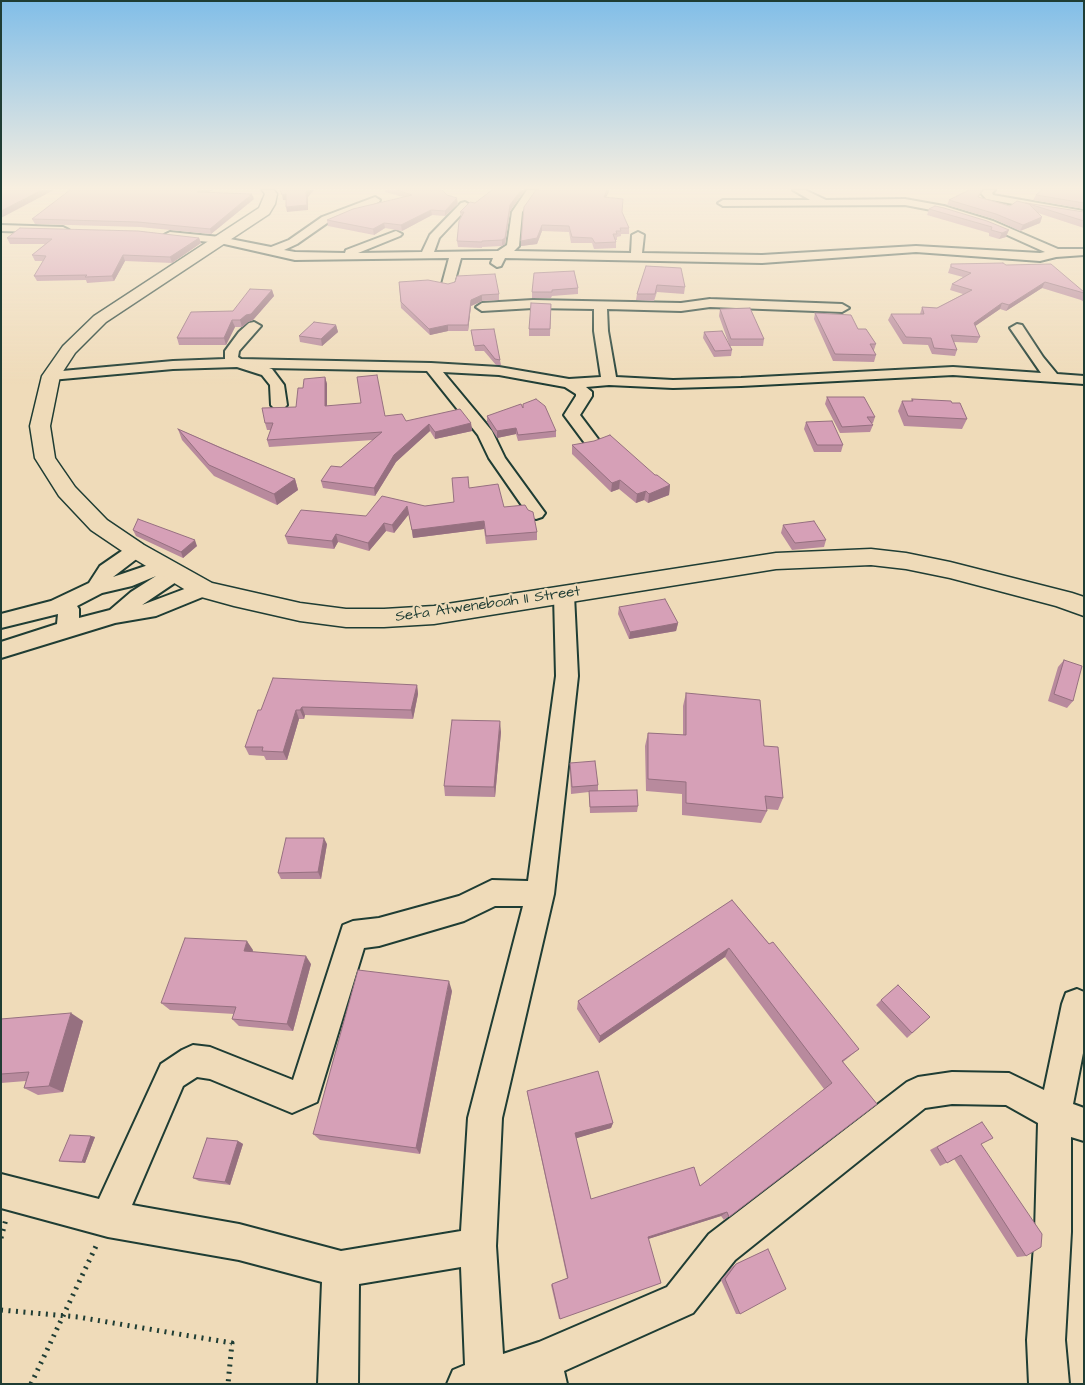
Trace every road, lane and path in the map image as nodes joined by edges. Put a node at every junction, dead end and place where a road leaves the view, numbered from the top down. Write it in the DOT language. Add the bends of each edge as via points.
graph roads {
  1 [pos="456,254"];
  2 [pos="501,254"];
  3 [pos="198,255"];
  4 [pos="286,255"];
  5 [pos="344,255"];
  6 [pos="408,255"];
  7 [pos="529,255"];
  8 [pos="829,255"];
  9 [pos="992,255"];
  10 [pos="1049,255"];
  11 [pos="1061,255"];
  12 [pos="338,257"];
  13 [pos="636,257"];
  14 [pos="1084,262"];
  15 [pos="494,268"];
  16 [pos="448,284"];
  17 [pos="600,306"];
  18 [pos="482,307"];
  19 [pos="842,308"];
  20 [pos="254,326"];
  21 [pos="1017,328"];
  22 [pos="238,363"];
  23 [pos="431,367"];
  24 [pos="51,376"];
  25 [pos="1054,378"];
  26 [pos="1084,380"];
  27 [pos="608,381"];
  28 [pos="569,383"];
  29 [pos="279,405"];
  30 [pos="592,443"];
  31 [pos="536,513"];
  32 [pos="136,550"];
  33 [pos="169,570"];
  34 [pos="96,588"];
  35 [pos="203,589"];
  36 [pos="564,595"];
  37 [pos="56,607"];
  38 [pos="1084,607"];
  39 [pos="115,616"];
  40 [pos="1,621"];
  41 [pos="66,629"];
  42 [pos="1,650"];
  43 [pos="540,894"];
  44 [pos="1077,1004"];
  45 [pos="1069,1119"];
  46 [pos="1,1192"];
  47 [pos="108,1220"];
  48 [pos="478,1246"];
  49 [pos="341,1269"];
  50 [pos="1,1310"];
  51 [pos="63,1315"];
  52 [pos="544,1372"];
  53 [pos="476,1382"];
  54 [pos="31,1384"];
  55 [pos="228,1384"];
  56 [pos="338,1384"];
  57 [pos="1048,1384"];
  1 -- 16 [label="street"];
  2 -- 15 [label="street"];
  3 -- 24 [label="main road, Sefa Atweneboah II Street" via="100,319 68,350"];
  4 -- 12 [label="street"];
  5 -- 12 [label="street"];
  6 -- 12 [label="street"];
  7 -- 13 [label="street"];
  8 -- 13 [label="street" via="762,259"];
  9 -- 10 [label="street"];
  11 -- 14 [label="street"];
  17 -- 18 [label="street" via="533,304"];
  17 -- 19 [label="street" via="681,308 710,303"];
  17 -- 27 [label="street"];
  20 -- 22 [label="street" via="232,351 231,358"];
  21 -- 25 [label="street"];
  22 -- 23 [label="street"];
  22 -- 24 [label="street" via="173,365"];
  22 -- 29 [label="street" via="267,372 277,386"];
  23 -- 28 [label="street" via="499,371"];
  23 -- 31 [label="street" via="486,434 497,458"];
  24 -- 32 [label="main road, Sefa Atweneboah II Street" via="40,426 45,458 67,491 99,525"];
  25 -- 26 [label="street"];
  25 -- 27 [label="street" via="953,371 673,384"];
  27 -- 28 [label="street"];
  28 -- 30 [label="street" via="584,392 572,415"];
  32 -- 33 [label="main road, Sefa Atweneboah II Street"];
  32 -- 34 [label="street" via="107,571"];
  33 -- 34 [label="street"];
  33 -- 35 [label="main road, Sefa Atweneboah II Street"];
  33 -- 39 [label="street"];
  34 -- 37 [label="street"];
  34 -- 39 [label="street" via="116,599"];
  35 -- 36 [label="main road, Sefa Atweneboah II Street" via="300,612 356,618 434,615"];
  35 -- 39 [label="street" via="149,611"];
  36 -- 38 [label="main road, Sefa Atweneboah II Street" via="776,560 871,557 950,570"];
  36 -- 43 [label="street" via="568,676"];
  37 -- 40 [label="street"];
  37 -- 41 [label="street" via="68,609"];
  39 -- 41 [label="street"];
  41 -- 42 [label="street"];
  43 -- 47 [label="street" via="492,893 464,908 379,932 353,935 306,1091 292,1097 210,1063 193,1062 179,1070 172,1075"];
  43 -- 48 [label="street" via="485,1118"];
  44 -- 45 [label="street"];
  45 -- 52 [label="street" via="1009,1090 952,1088 918,1093 722,1247 680,1300"];
  45 -- 57 [label="street" via="1053,1232 1046,1340"];
  46 -- 47 [label="street"];
  47 -- 49 [label="street" via="239,1242"];
  47 -- 51 [label="path"];
  48 -- 49 [label="street"];
  48 -- 53 [label="street"];
  49 -- 56 [label="street"];
  50 -- 51 [label="path"];
  51 -- 54 [label="path"];
  51 -- 55 [label="path" via="232,1343"];
  52 -- 53 [label="street"];
}
